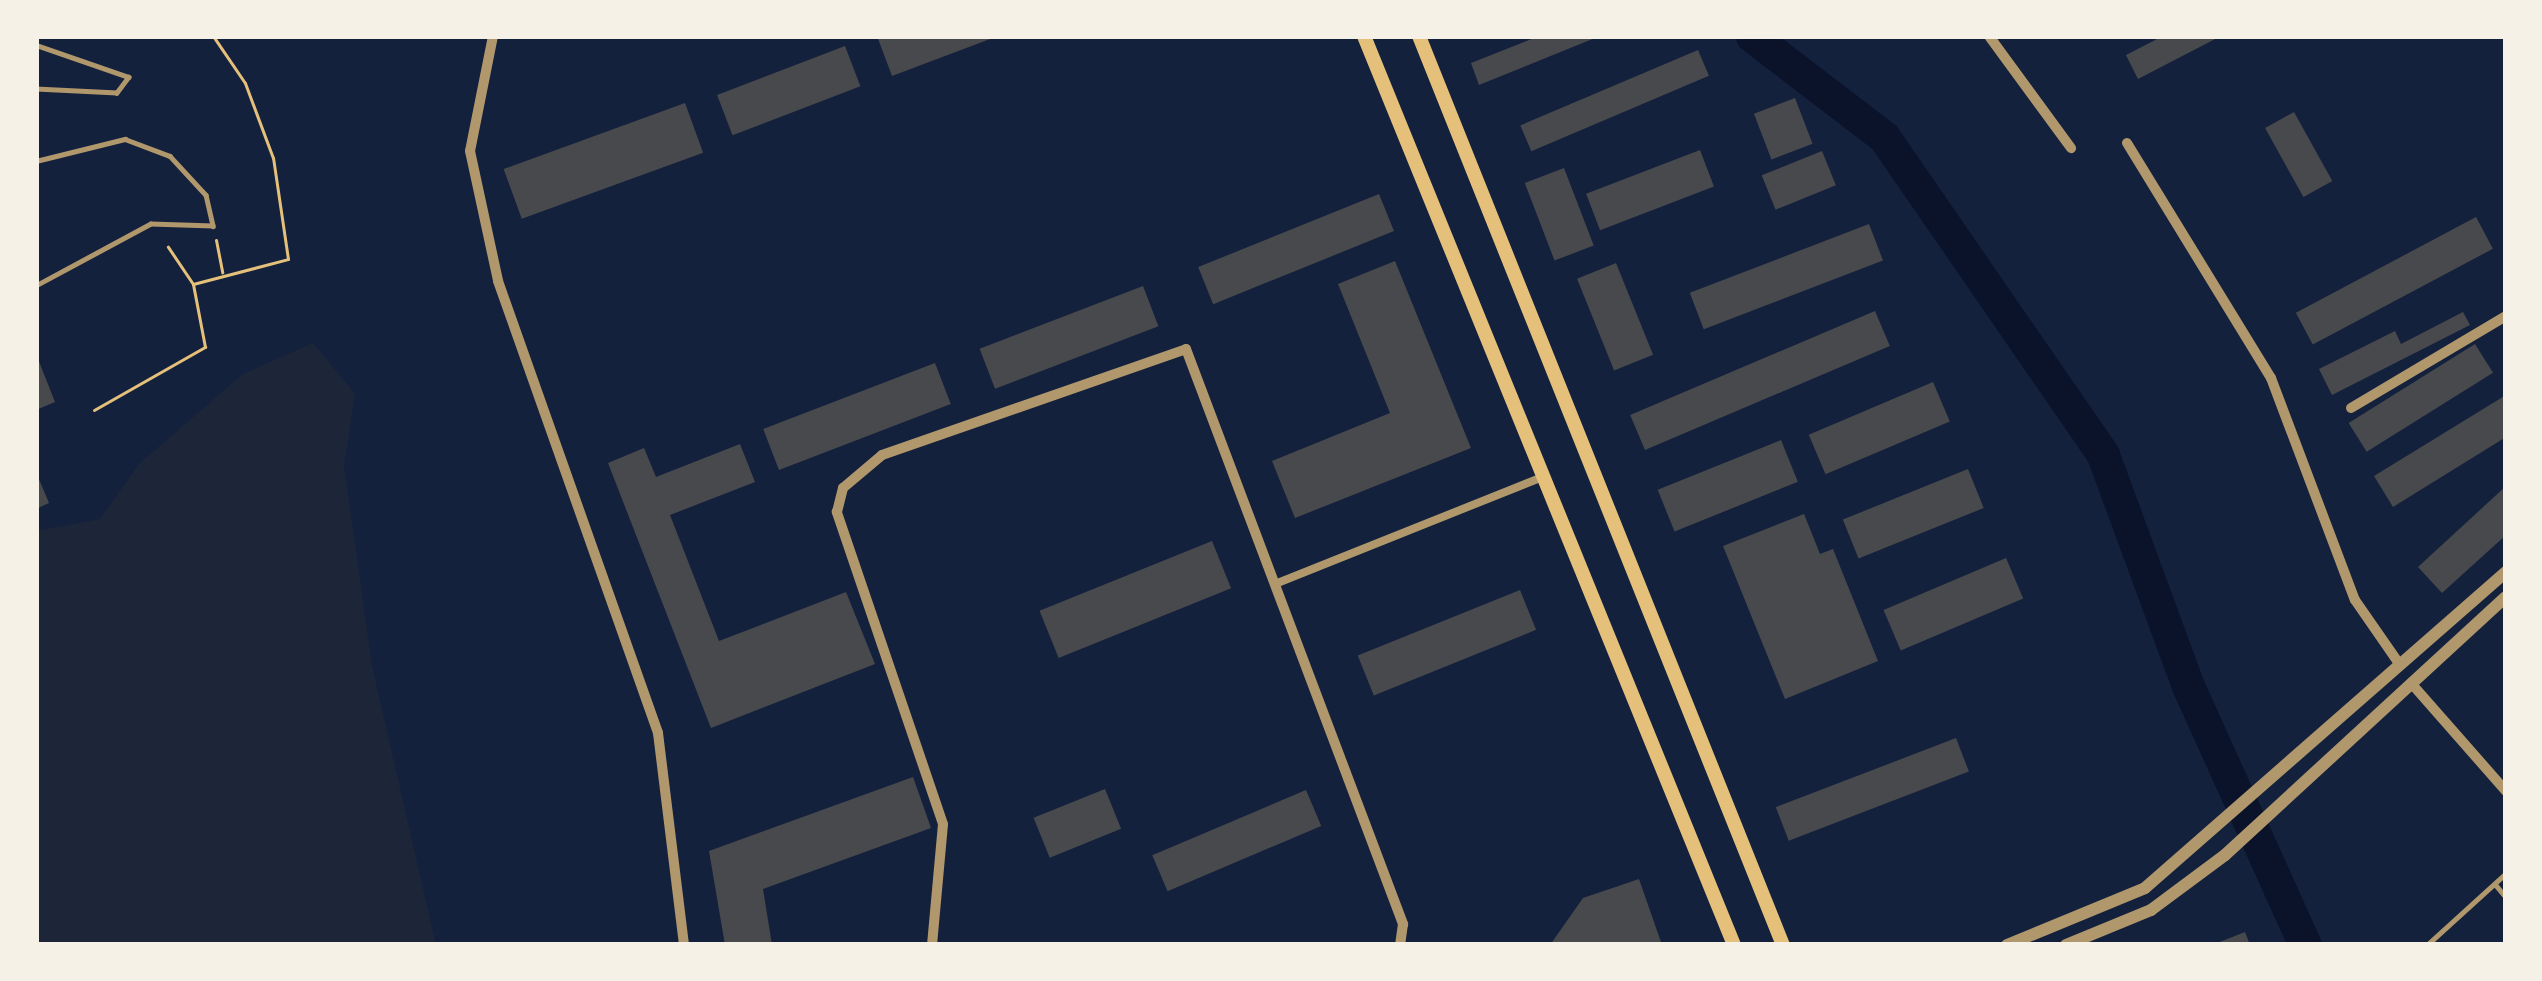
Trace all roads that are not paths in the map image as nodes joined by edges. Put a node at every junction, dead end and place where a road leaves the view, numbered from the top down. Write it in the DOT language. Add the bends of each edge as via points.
graph roads {
  1 [pos="493,36"];
  2 [pos="1364,36"];
  3 [pos="1419,36"];
  4 [pos="1989,36"];
  5 [pos="36,45"];
  6 [pos="36,89"];
  7 [pos="2127,143"];
  8 [pos="2071,148"];
  9 [pos="36,161"];
  10 [pos="36,286"];
  11 [pos="2506,316"];
  12 [pos="2351,408"];
  13 [pos="1544,477"];
  14 [pos="2506,572"];
  15 [pos="1275,584"];
  16 [pos="2506,597"];
  17 [pos="2400,665"];
  18 [pos="2411,683"];
  19 [pos="2506,791"];
  20 [pos="2506,873"];
  21 [pos="2495,884"];
  22 [pos="2506,897"];
  23 [pos="684,945"];
  24 [pos="932,945"];
  25 [pos="1400,945"];
  26 [pos="1733,945"];
  27 [pos="1783,945"];
  28 [pos="2007,945"];
  29 [pos="2066,945"];
  30 [pos="2427,945"];
  1 -- 23 [label="street" via="470,151 498,281 658,734"];
  2 -- 13 [label="main road"];
  3 -- 27 [label="main road"];
  4 -- 8 [label="street"];
  5 -- 6 [label="lane" via="129,77 117,93"];
  7 -- 17 [label="street" via="2271,378 2355,600"];
  9 -- 10 [label="lane" via="125,139 170,156 206,195 213,226 151,224"];
  11 -- 12 [label="street"];
  13 -- 15 [label="street"];
  13 -- 26 [label="main road"];
  14 -- 17 [label="street"];
  15 -- 24 [label="street" via="1186,349 864,466 843,488 837,512 943,824"];
  15 -- 25 [label="street" via="1402,924"];
  16 -- 18 [label="street"];
  17 -- 28 [label="street" via="2215,833 2120,903"];
  18 -- 19 [label="street"];
  18 -- 29 [label="street" via="2225,855 2150,910"];
  20 -- 21 [label="lane"];
  21 -- 22 [label="lane"];
  21 -- 30 [label="lane"];
}
